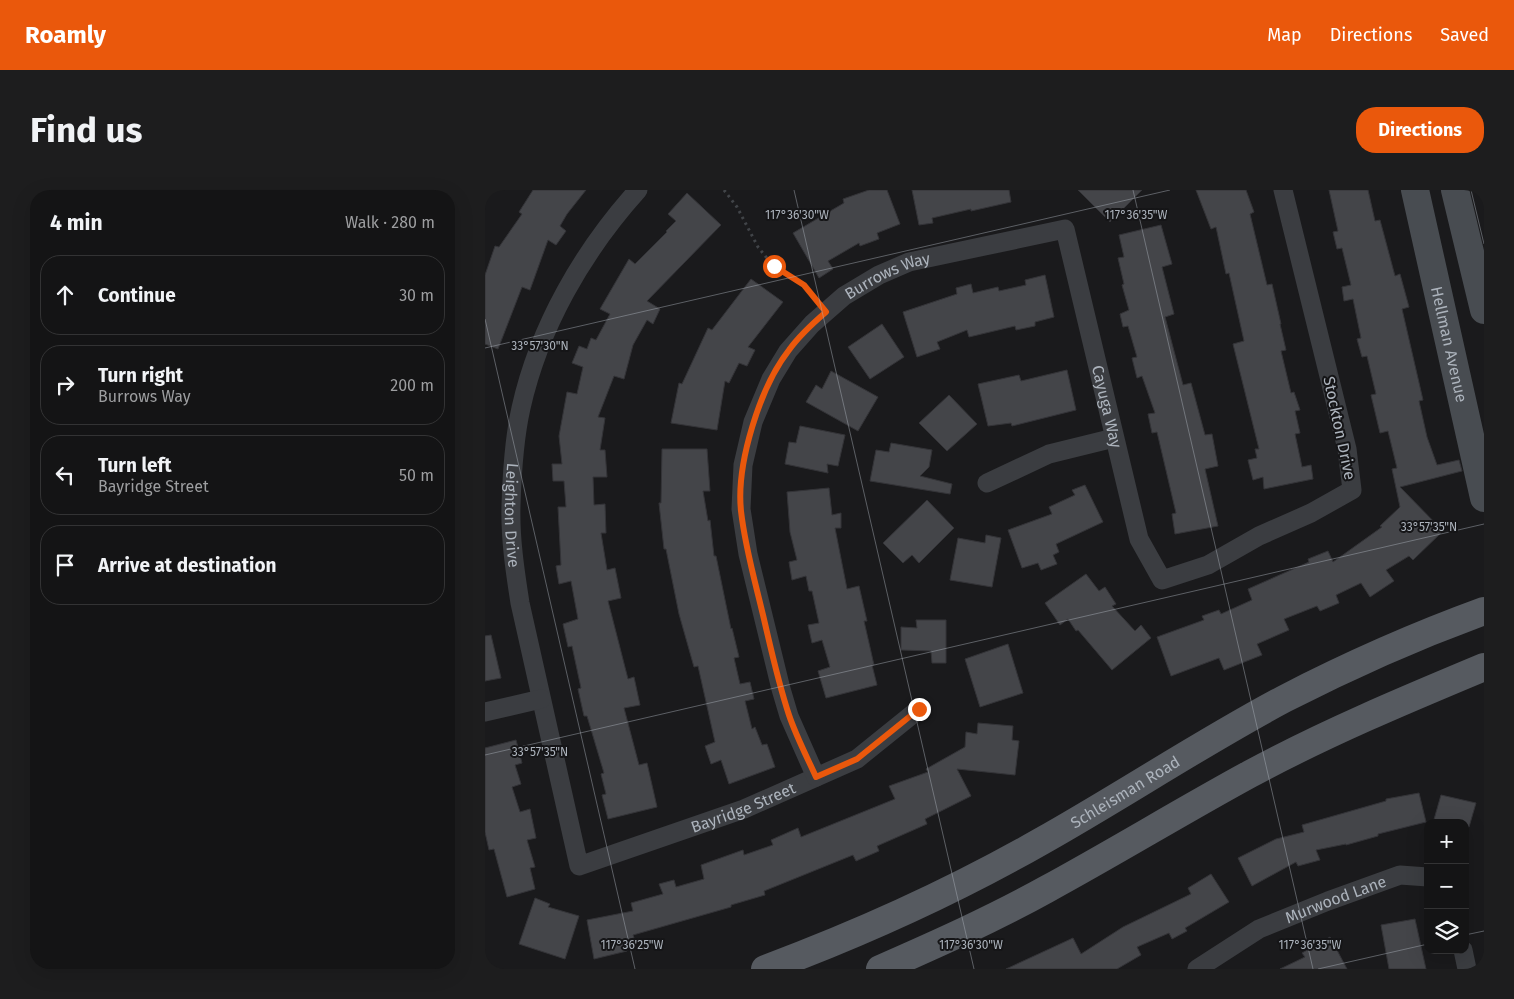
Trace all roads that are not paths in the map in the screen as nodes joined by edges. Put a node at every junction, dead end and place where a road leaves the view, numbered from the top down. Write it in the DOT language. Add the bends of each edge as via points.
graph roads {
  1 [pos="638,190"];
  2 [pos="1283,190"];
  3 [pos="1415,190"];
  4 [pos="1455,190"];
  5 [pos="1065,229"];
  6 [pos="1484,310"];
  7 [pos="1114,438"];
  8 [pos="987,483"];
  9 [pos="1484,498"];
  10 [pos="1162,580"];
  11 [pos="1484,611"];
  12 [pos="1484,667"];
  13 [pos="541,699"];
  14 [pos="919,709"];
  15 [pos="485,712"];
  16 [pos="816,777"];
  17 [pos="579,866"];
  18 [pos="1424,878"];
  19 [pos="1464,954"];
  20 [pos="765,969"];
  21 [pos="880,969"];
  22 [pos="1197,969"];
  23 [pos="1467,969"];
  1 -- 13 [label="street, Leighton Drive" via="591,250 561,299 537,353 521,408 511,507 514,560"];
  2 -- 10 [label="street, Stockton Drive" via="1347,449 1352,490 1208,565"];
  3 -- 9 [label="main road, Hellman Avenue"];
  4 -- 6 [label="main road"];
  5 -- 7 [label="street, Cayuga Way"];
  5 -- 16 [label="street, Burrows Way" via="909,262 879,275 844,296 812,324 788,351 771,379 753,422 743,465 741,510 748,554 781,689 789,716"];
  7 -- 8 [label="street" via="1049,454"];
  7 -- 10 [label="street, Cayuga Way" via="1139,539"];
  11 -- 20 [label="main road, Schleisman Road" via="1285,699 972,879 887,920"];
  12 -- 21 [label="main road" via="1411,697 1251,773 1047,889"];
  13 -- 15 [label="street"];
  13 -- 17 [label="street, Leighton Drive"];
  14 -- 16 [label="street, Bayridge Street" via="857,759"];
  16 -- 17 [label="street, Bayridge Street" via="744,809"];
  18 -- 22 [label="street, Murwood Lane" via="1400,875 1328,901 1259,929"];
  19 -- 23 [label="street"];
}
